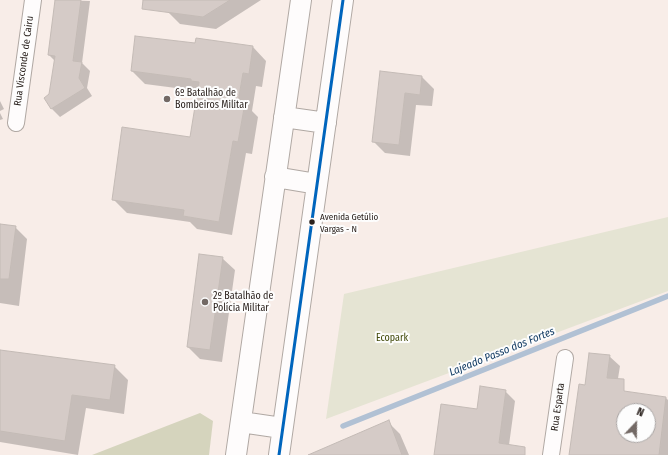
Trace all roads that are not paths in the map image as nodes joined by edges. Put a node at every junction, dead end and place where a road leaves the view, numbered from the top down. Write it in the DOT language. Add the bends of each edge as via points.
graph roads {
  1 [pos="33,0"];
  2 [pos="301,0"];
  3 [pos="343,0"];
  4 [pos="284,117"];
  5 [pos="16,123"];
  6 [pos="326,123"];
  7 [pos="275,177"];
  8 [pos="317,184"];
  9 [pos="565,358"];
  10 [pos="241,422"];
  11 [pos="282,428"];
  12 [pos="236,455"];
  13 [pos="279,455"];
  14 [pos="551,455"];
  1 -- 5 [label="street, Rua Visconde de Cairu"];
  2 -- 4 [label="street"];
  3 -- 6 [label="street"];
  4 -- 6 [label="street"];
  4 -- 7 [label="street"];
  6 -- 8 [label="street"];
  7 -- 8 [label="street"];
  7 -- 10 [label="street"];
  8 -- 11 [label="street"];
  9 -- 14 [label="street, Rua Esparta"];
  10 -- 11 [label="street"];
  10 -- 12 [label="street"];
  11 -- 13 [label="street"];
}
